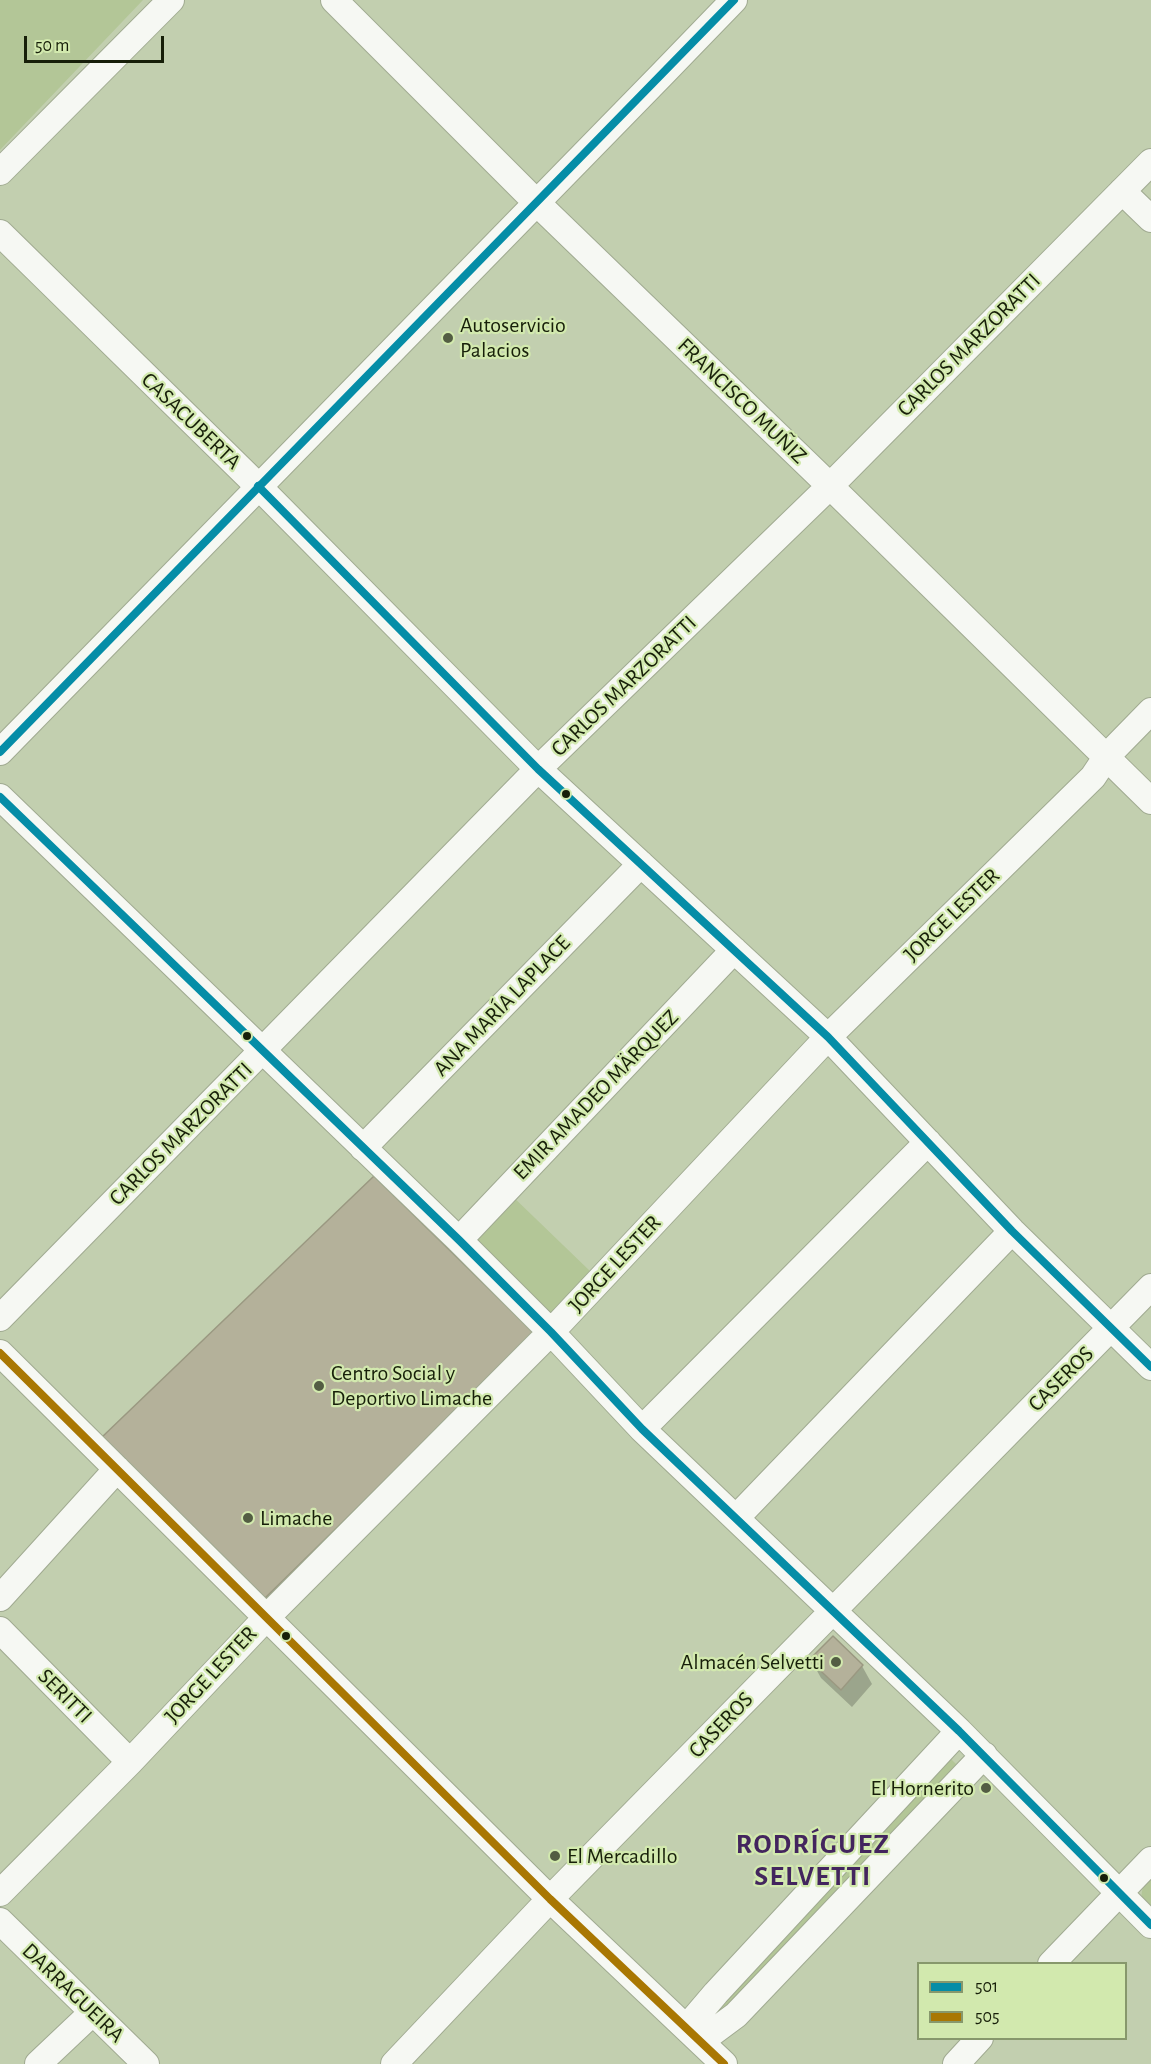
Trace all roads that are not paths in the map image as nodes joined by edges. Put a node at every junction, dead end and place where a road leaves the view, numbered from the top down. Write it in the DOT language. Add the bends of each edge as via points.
graph roads {
  1 [pos="171,0"];
  2 [pos="334,0"];
  3 [pos="734,0"];
  4 [pos="1151,162"];
  5 [pos="0,172"];
  6 [pos="1122,191"];
  7 [pos="538,204"];
  8 [pos="1151,219"];
  9 [pos="0,233"];
  10 [pos="258,486"];
  11 [pos="830,486"];
  12 [pos="1151,711"];
  13 [pos="0,752"];
  14 [pos="1107,756"];
  15 [pos="538,769"];
  16 [pos="0,797"];
  17 [pos="1151,801"];
  18 [pos="641,864"];
  19 [pos="734,950"];
  20 [pos="828,1037"];
  21 [pos="263,1051"];
  22 [pos="928,1142"];
  23 [pos="363,1148"];
  24 [pos="1012,1231"];
  25 [pos="459,1240"];
  26 [pos="1151,1287"];
  27 [pos="0,1318"];
  28 [pos="1111,1328"];
  29 [pos="551,1332"];
  30 [pos="0,1353"];
  31 [pos="1151,1367"];
  32 [pos="642,1429"];
  33 [pos="117,1469"];
  34 [pos="736,1518"];
  35 [pos="0,1598"];
  36 [pos="832,1611"];
  37 [pos="266,1618"];
  38 [pos="0,1630"];
  39 [pos="959,1731"];
  40 [pos="984,1755"];
  41 [pos="130,1762"];
  42 [pos="1151,1860"];
  43 [pos="0,1893"];
  44 [pos="1118,1893"];
  45 [pos="550,1899"];
  46 [pos="0,1921"];
  47 [pos="1151,1925"];
  48 [pos="1053,1962"];
  49 [pos="93,2012"];
  50 [pos="694,2034"];
  51 [pos="978,2040"];
  52 [pos="38,2064"];
  53 [pos="146,2064"];
  54 [pos="394,2064"];
  55 [pos="724,2064"];
  56 [pos="956,2064"];
  1 -- 5 [label="street"];
  2 -- 7 [label="street, FRANCISCO MUÑIZ"];
  3 -- 7 [label="street"];
  4 -- 6 [label="street, CARLOS MARZORATTI"];
  6 -- 8 [label="street"];
  6 -- 11 [label="street, CARLOS MARZORATTI"];
  7 -- 10 [label="street"];
  7 -- 11 [label="street, FRANCISCO MUÑIZ"];
  9 -- 10 [label="street, CASACUBERTA"];
  10 -- 13 [label="street"];
  10 -- 15 [label="street, CASACUBERTA"];
  11 -- 14 [label="street, FRANCISCO MUÑIZ"];
  11 -- 15 [label="street, CARLOS MARZORATTI"];
  12 -- 14 [label="street, JORGE LESTER"];
  14 -- 17 [label="street, FRANCISCO MUÑIZ"];
  14 -- 20 [label="street, JORGE LESTER" via="1094,777"];
  15 -- 18 [label="street, CASACUBERTA"];
  15 -- 21 [label="street, CARLOS MARZORATTI"];
  16 -- 21 [label="street"];
  18 -- 19 [label="street, CASACUBERTA"];
  18 -- 23 [label="street, ANA MARÍA LAPLACE"];
  19 -- 20 [label="street, CASACUBERTA"];
  19 -- 25 [label="street, EMIR AMADEO MÄRQUEZ"];
  20 -- 22 [label="street, CASACUBERTA"];
  20 -- 29 [label="street, JORGE LESTER"];
  21 -- 23 [label="street"];
  21 -- 27 [label="street, CARLOS MARZORATTI"];
  22 -- 24 [label="street, CASACUBERTA"];
  22 -- 32 [label="street"];
  23 -- 25 [label="street"];
  24 -- 28 [label="street, CASACUBERTA"];
  24 -- 34 [label="street"];
  25 -- 29 [label="street"];
  26 -- 28 [label="street, CASEROS"];
  28 -- 31 [label="street, CASACUBERTA"];
  28 -- 36 [label="street, CASEROS"];
  29 -- 32 [label="street"];
  29 -- 37 [label="street, JORGE LESTER"];
  30 -- 33 [label="street"];
  32 -- 34 [label="street"];
  33 -- 35 [label="street"];
  33 -- 37 [label="street"];
  34 -- 36 [label="street"];
  36 -- 39 [label="street"];
  36 -- 45 [label="street, CASEROS"];
  37 -- 41 [label="street, JORGE LESTER"];
  37 -- 45 [label="street"];
  38 -- 41 [label="street, SERITTI"];
  39 -- 40 [label="street"];
  39 -- 50 [label="street" via="724,1984"];
  40 -- 44 [label="street"];
  40 -- 50 [label="street" via="735,2015"];
  41 -- 43 [label="street, JORGE LESTER"];
  42 -- 44 [label="street"];
  44 -- 47 [label="street"];
  44 -- 48 [label="street"];
  45 -- 50 [label="street"];
  45 -- 54 [label="street, CASEROS"];
  46 -- 49 [label="street, DARRAGUEIRA"];
  49 -- 52 [label="street"];
  49 -- 53 [label="street, DARRAGUEIRA"];
  50 -- 55 [label="street"];
  51 -- 56 [label="street"];
}
